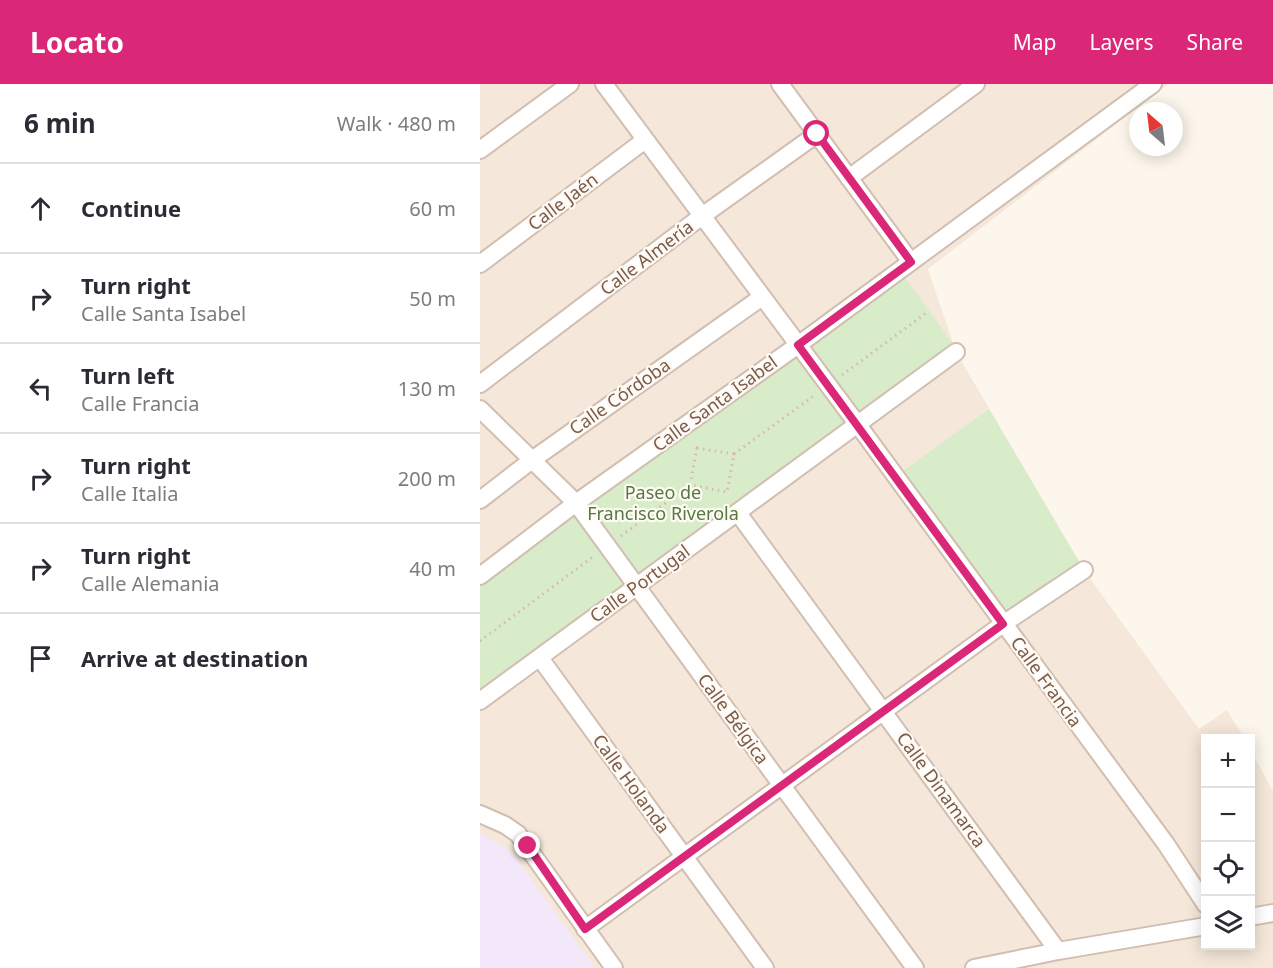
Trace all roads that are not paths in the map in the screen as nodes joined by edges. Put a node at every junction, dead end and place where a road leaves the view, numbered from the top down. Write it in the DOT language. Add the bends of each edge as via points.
graph roads {
  1 [pos="570,84"];
  2 [pos="604,84"];
  3 [pos="976,84"];
  4 [pos="1153,84"];
  5 [pos="785,86"];
  6 [pos="817,134"];
  7 [pos="645,140"];
  8 [pos="480,150"];
  9 [pos="849,178"];
  10 [pos="702,216"];
  11 [pos="911,262"];
  12 [pos="480,264"];
  13 [pos="762,297"];
  14 [pos="798,345"];
  15 [pos="956,352"];
  16 [pos="480,384"];
  17 [pos="480,409"];
  18 [pos="858,425"];
  19 [pos="532,460"];
  20 [pos="480,500"];
  21 [pos="576,503"];
  22 [pos="738,513"];
  23 [pos="1084,570"];
  24 [pos="480,576"];
  25 [pos="637,587"];
  26 [pos="1003,624"];
  27 [pos="540,658"];
  28 [pos="480,701"];
  29 [pos="884,712"];
  30 [pos="782,786"];
  31 [pos="480,814"];
  32 [pos="685,857"];
  33 [pos="1201,897"];
  34 [pos="1273,913"];
  35 [pos="1255,916"];
  36 [pos="1201,927"];
  37 [pos="585,929"];
  38 [pos="1058,951"];
  39 [pos="614,968"];
  40 [pos="765,968"];
  41 [pos="915,968"];
  42 [pos="974,968"];
  1 -- 8 [label="street"];
  2 -- 7 [label="street, Calle Francia"];
  3 -- 9 [label="street"];
  4 -- 11 [label="street, Calle Santa Isabel"];
  5 -- 6 [label="street"];
  6 -- 9 [label="street"];
  6 -- 10 [label="street, Calle Almería"];
  7 -- 10 [label="street, Calle Francia"];
  7 -- 12 [label="street, Calle Jaén"];
  9 -- 11 [label="street"];
  10 -- 13 [label="street, Calle Francia"];
  10 -- 16 [label="street, Calle Almería"];
  11 -- 14 [label="street, Calle Santa Isabel"];
  13 -- 14 [label="street, Calle Francia"];
  13 -- 19 [label="street, Calle Córdoba"];
  14 -- 18 [label="street, Calle Francia"];
  14 -- 21 [label="street, Calle Santa Isabel"];
  15 -- 18 [label="street, Calle Portugal"];
  17 -- 19 [label="street, Calle Bélgica"];
  18 -- 22 [label="street, Calle Portugal"];
  18 -- 26 [label="street, Calle Francia"];
  19 -- 20 [label="street, Calle Córdoba"];
  19 -- 21 [label="street, Calle Bélgica"];
  21 -- 24 [label="street, Calle Santa Isabel"];
  21 -- 25 [label="street, Calle Bélgica"];
  22 -- 25 [label="street, Calle Portugal"];
  22 -- 29 [label="street, Calle Dinamarca"];
  23 -- 26 [label="street"];
  25 -- 27 [label="street, Calle Portugal"];
  25 -- 30 [label="street, Calle Bélgica"];
  26 -- 29 [label="street"];
  26 -- 33 [label="street, Calle Francia"];
  27 -- 28 [label="street, Calle Portugal"];
  27 -- 32 [label="street, Calle Holanda"];
  29 -- 30 [label="street"];
  29 -- 38 [label="street, Calle Dinamarca"];
  30 -- 32 [label="street"];
  30 -- 41 [label="street, Calle Bélgica"];
  31 -- 37 [label="street" via="518,834"];
  32 -- 37 [label="street"];
  32 -- 40 [label="street, Calle Holanda"];
  34 -- 35 [label="street"];
  36 -- 38 [label="street"];
  37 -- 39 [label="street"];
  38 -- 42 [label="street"];
}
